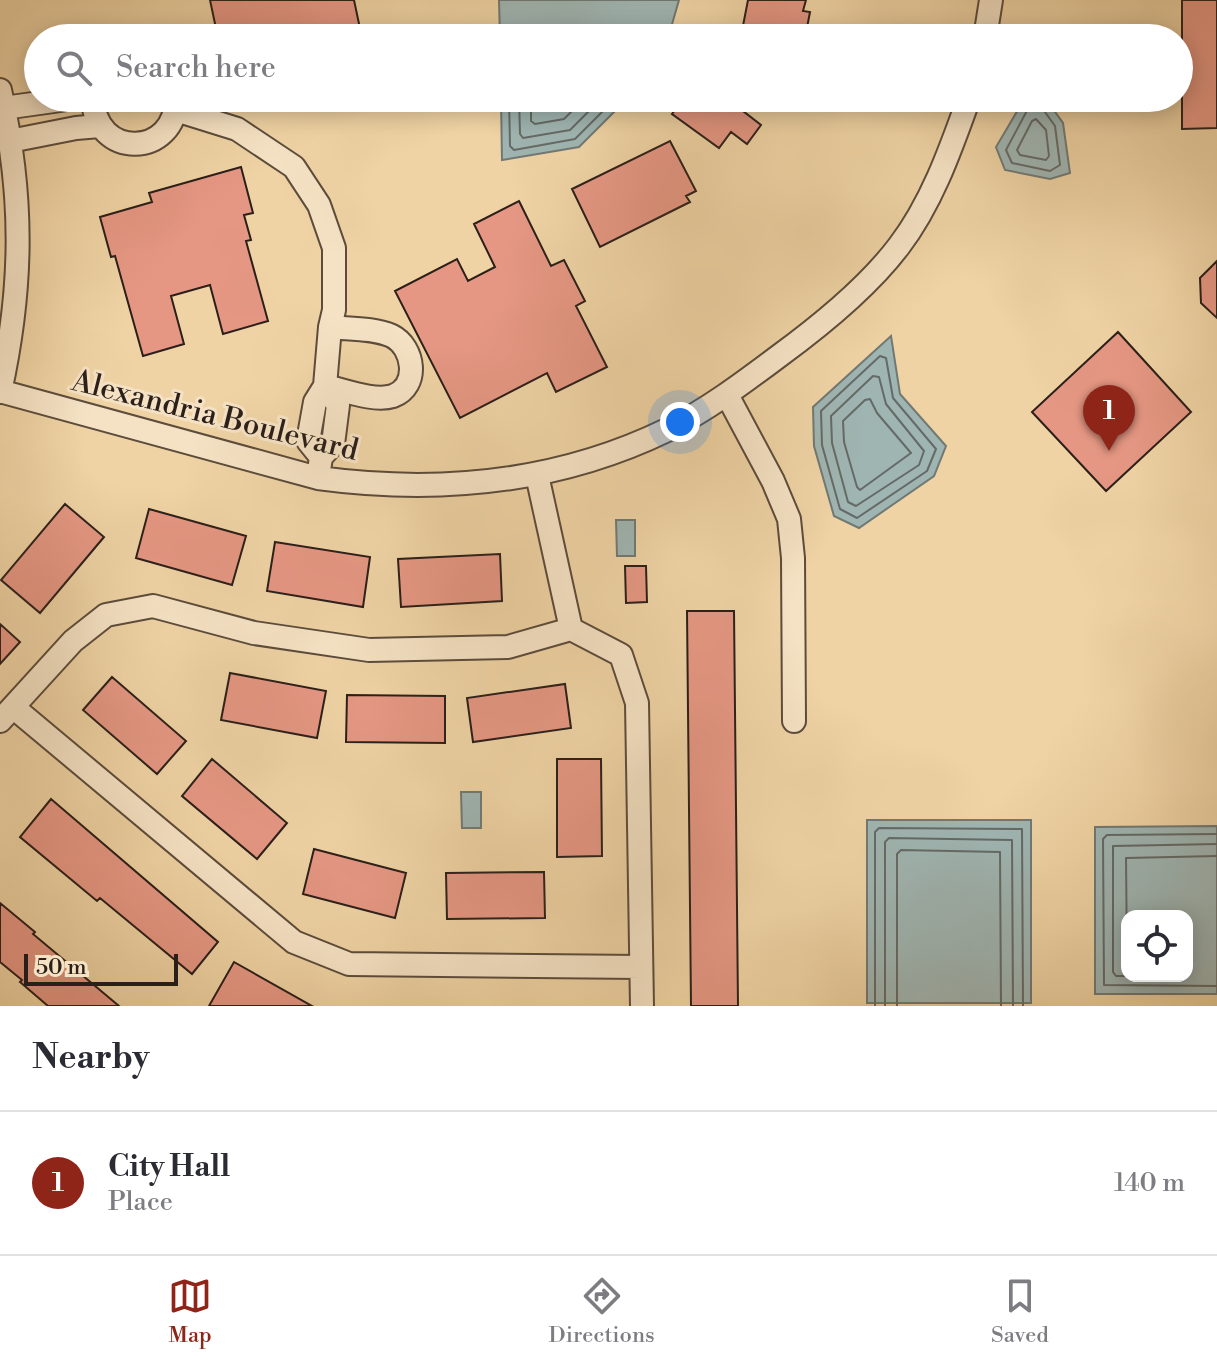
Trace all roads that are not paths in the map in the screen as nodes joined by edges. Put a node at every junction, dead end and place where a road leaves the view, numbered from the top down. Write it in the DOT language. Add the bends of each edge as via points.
graph roads {
  1 [pos="991,0"];
  2 [pos="987,24"];
  3 [pos="2,99"];
  4 [pos="24,99"];
  5 [pos="93,112"];
  6 [pos="174,112"];
  7 [pos="196,112"];
  8 [pos="964,112"];
  9 [pos="100,126"];
  10 [pos="10,141"];
  11 [pos="330,327"];
  12 [pos="325,386"];
  13 [pos="0,392"];
  14 [pos="727,395"];
  15 [pos="319,467"];
  16 [pos="537,475"];
  17 [pos="571,629"];
  18 [pos="6,714"];
  19 [pos="794,721"];
  20 [pos="641,967"];
  21 [pos="642,1006"];
  1 -- 2 [label="street"];
  3 -- 4 [label="street"];
  3 -- 10 [label="street"];
  5 -- 9 [label="street"];
  6 -- 9 [label="street" via="159,137 144,144 119,141"];
  7 -- 11 [label="street" via="237,129 294,167 319,205 334,248"];
  8 -- 14 [label="street, Alexandria Boulevard" via="900,245 812,331"];
  9 -- 10 [label="street"];
  10 -- 13 [label="street" via="20,253"];
  11 -- 12 [label="street"];
  11 -- 12 [label="street" via="392,337 408,352 411,373 407,385 393,396"];
  12 -- 15 [label="street" via="338,405 333,444"];
  13 -- 15 [label="street, Alexandria Boulevard"];
  14 -- 16 [label="street, Alexandria Boulevard" via="645,440"];
  14 -- 19 [label="street" via="789,519"];
  15 -- 16 [label="street, Alexandria Boulevard" via="363,484 429,486"];
  16 -- 17 [label="street"];
  17 -- 18 [label="street" via="508,647 369,650 254,633 153,606 106,615 73,641"];
  17 -- 20 [label="street" via="621,655 637,703"];
  18 -- 20 [label="street" via="294,942 349,964"];
  20 -- 21 [label="street"];
}
